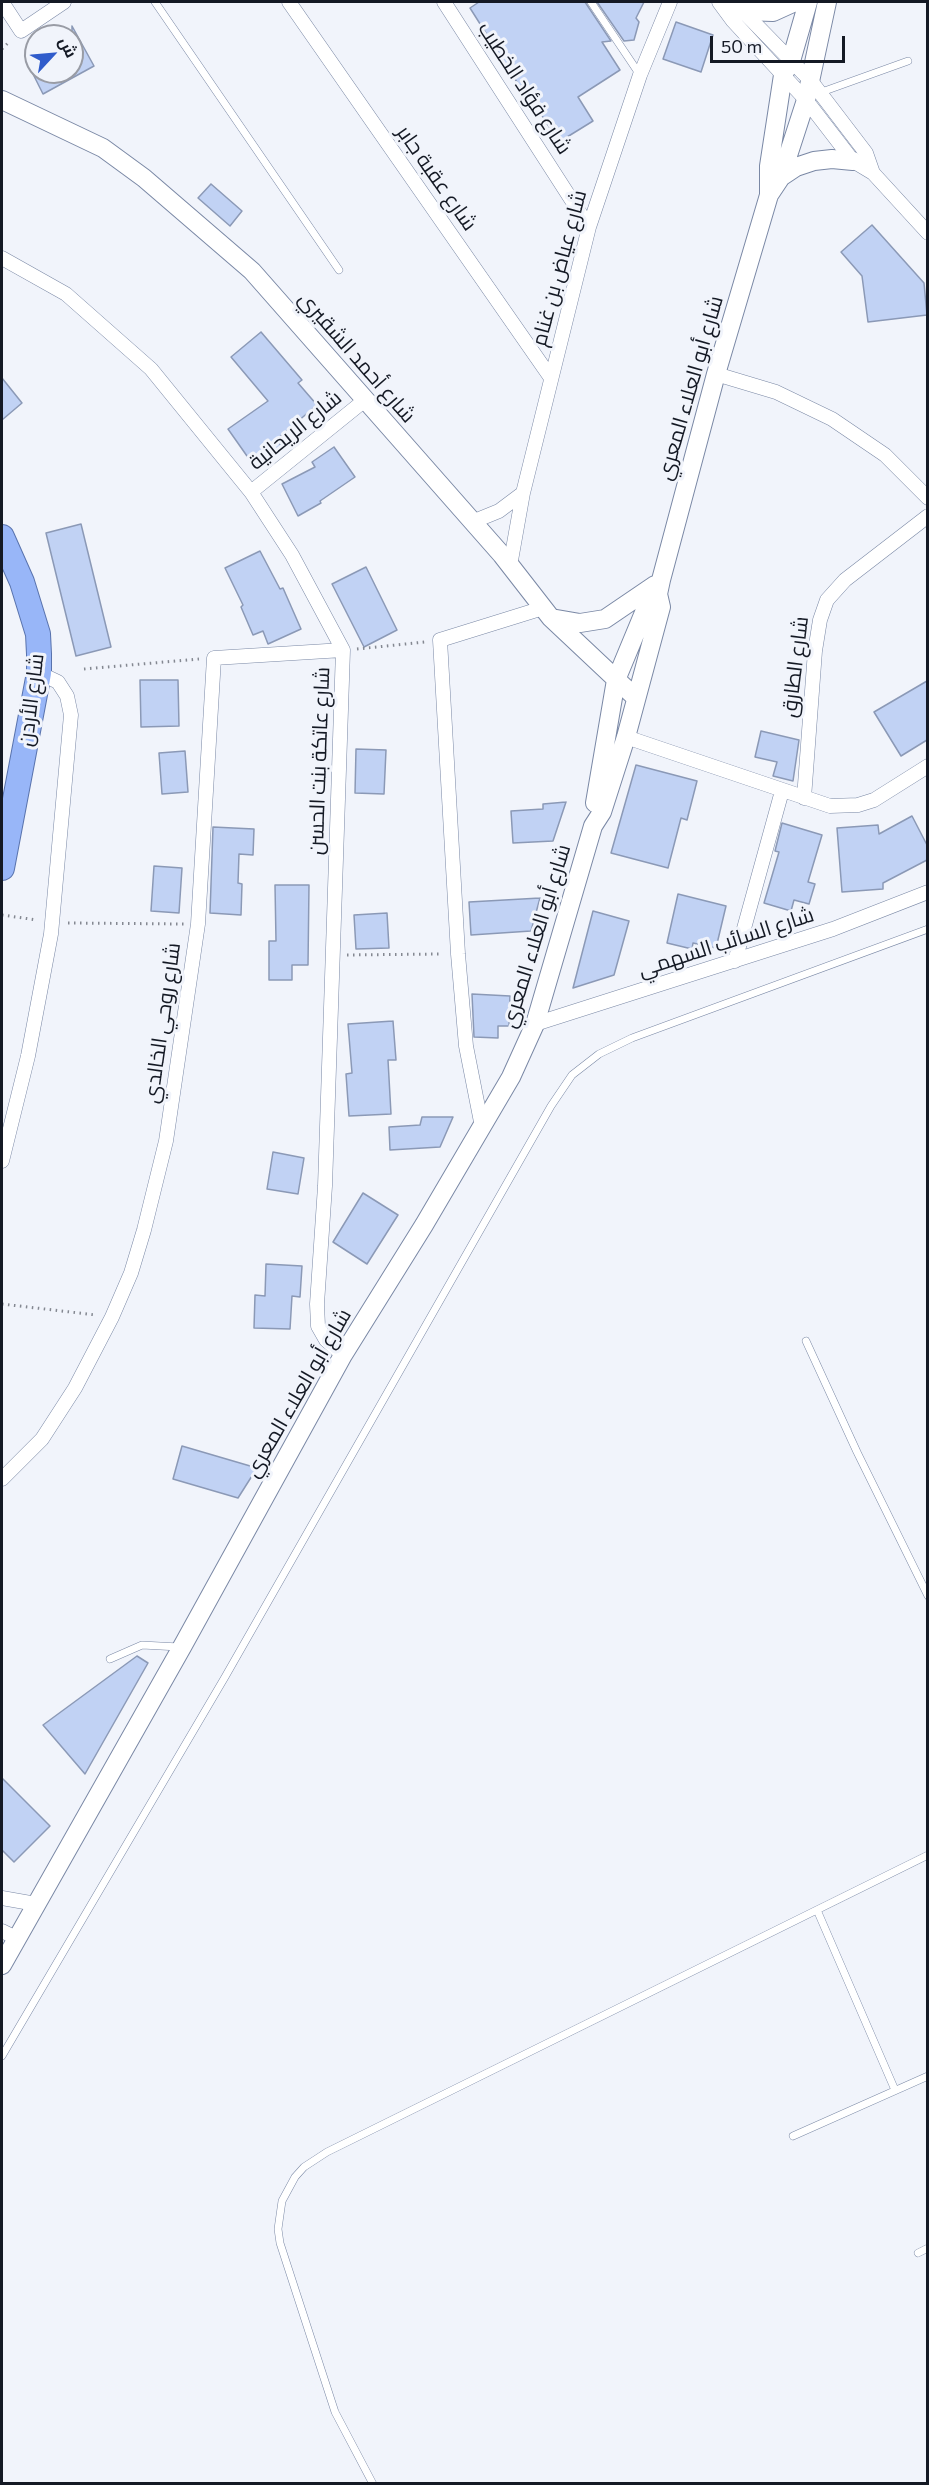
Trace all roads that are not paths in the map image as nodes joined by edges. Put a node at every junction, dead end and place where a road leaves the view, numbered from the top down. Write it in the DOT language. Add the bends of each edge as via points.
graph roads {
  1 [pos="2,2"];
  2 [pos="64,2"];
  3 [pos="155,2"];
  4 [pos="289,2"];
  5 [pos="444,2"];
  6 [pos="591,2"];
  7 [pos="670,2"];
  8 [pos="719,2"];
  9 [pos="795,2"];
  10 [pos="808,2"];
  11 [pos="827,2"];
  12 [pos="739,6"];
  13 [pos="908,61"];
  14 [pos="787,68"];
  15 [pos="640,75"];
  16 [pos="812,91"];
  17 [pos="2,100"];
  18 [pos="853,161"];
  19 [pos="873,173"];
  20 [pos="781,177"];
  21 [pos="769,195"];
  22 [pos="589,227"];
  23 [pos="927,233"];
  24 [pos="2,258"];
  25 [pos="339,270"];
  26 [pos="716,374"];
  27 [pos="551,378"];
  28 [pos="365,400"];
  29 [pos="251,492"];
  30 [pos="523,493"];
  31 [pos="927,498"];
  32 [pos="927,516"];
  33 [pos="472,522"];
  34 [pos="2,537"];
  35 [pos="510,566"];
  36 [pos="660,587"];
  37 [pos="547,613"];
  38 [pos="343,650"];
  39 [pos="39,673"];
  40 [pos="616,680"];
  41 [pos="635,697"];
  42 [pos="626,737"];
  43 [pos="927,766"];
  44 [pos="782,791"];
  45 [pos="804,798"];
  46 [pos="593,826"];
  47 [pos="2,868"];
  48 [pos="927,892"];
  49 [pos="927,929"];
  50 [pos="735,962"];
  51 [pos="535,1024"];
  52 [pos="482,1126"];
  53 [pos="2,1161"];
  54 [pos="806,1341"];
  55 [pos="343,1355"];
  56 [pos="2,1479"];
  57 [pos="927,1596"];
  58 [pos="182,1647"];
  59 [pos="110,1659"];
  60 [pos="927,1855"];
  61 [pos="2,1898"];
  62 [pos="36,1904"];
  63 [pos="817,1910"];
  64 [pos="9,1935"];
  65 [pos="2,1965"];
  66 [pos="2,2056"];
  67 [pos="927,2076"];
  68 [pos="895,2090"];
  69 [pos="793,2136"];
  70 [pos="927,2248"];
  71 [pos="918,2253"];
  72 [pos="373,2484"];
  1 -- 2 [label="street" via="21,31"];
  3 -- 25 [label="lane"];
  4 -- 27 [label="street, شارع عقبة جابر"];
  5 -- 22 [label="street, شارع فؤاد الخطيب"];
  6 -- 15 [label="lane"];
  7 -- 15 [label="street, شارع عياض بن غنام"];
  8 -- 14 [label="street" via="733,21"];
  9 -- 12 [label="street" via="773,12"];
  10 -- 14 [label="street, شارع أبو العلاء المعري"];
  11 -- 16 [label="street, شارع أبو العلاء المعري"];
  12 -- 14 [label="street"];
  13 -- 16 [label="lane"];
  14 -- 16 [label="street"];
  14 -- 16 [label="street"];
  14 -- 21 [label="street, شارع أبو العلاء المعري" via="769,166"];
  15 -- 22 [label="street, شارع عياض بن غنام"];
  16 -- 18 [label="street"];
  16 -- 19 [label="street" via="866,153"];
  16 -- 20 [label="street, شارع أبو العلاء المعري"];
  17 -- 28 [label="street, شارع أحمد الشقيري" via="103,148 144,178 252,271"];
  18 -- 19 [label="street"];
  18 -- 20 [label="street" via="814,161 796,166"];
  19 -- 23 [label="street"];
  20 -- 21 [label="street, شارع أبو العلاء المعري"];
  21 -- 26 [label="street, شارع أبو العلاء المعري"];
  22 -- 27 [label="street, شارع عياض بن غنام"];
  24 -- 29 [label="street, شارع عاتكة بنت الحسن" via="66,294 151,369"];
  26 -- 31 [label="street" via="776,392 832,419 885,455"];
  26 -- 36 [label="street, شارع أبو العلاء المعري"];
  27 -- 30 [label="street, شارع عياض بن غنام"];
  28 -- 29 [label="street, شارع الريحانية"];
  28 -- 33 [label="street, شارع أحمد الشقيري"];
  29 -- 38 [label="street, شارع عاتكة بنت الحسن" via="292,555"];
  30 -- 33 [label="street" via="500,511"];
  30 -- 35 [label="street, شارع عياض بن غنام"];
  32 -- 45 [label="street, شارع الطارق" via="845,580 827,600 814,651"];
  33 -- 35 [label="street, شارع أحمد الشقيري"];
  34 -- 39 [label="highway, شارع الأردن" via="33,614"];
  35 -- 37 [label="street, شارع أحمد الشقيري"];
  36 -- 37 [label="street" via="605,619 580,623"];
  36 -- 40 [label="street, شارع أبو العلاء المعري" via="648,603"];
  36 -- 41 [label="street, شارع أبو العلاء المعري" via="661,607"];
  37 -- 40 [label="street, شارع أحمد الشقيري"];
  37 -- 52 [label="street" via="440,640 458,954 466,1046"];
  38 -- 55 [label="street, شارع عاتكة بنت الحسن" via="325,1186 317,1304 318,1326 326,1341"];
  38 -- 56 [label="street, شارع روحي الخالدي" via="214,658 198,924 166,1141 131,1274 112,1317 55,1420"];
  39 -- 47 [label="highway, شارع الأردن"];
  39 -- 53 [label="street" via="58,682 67,696 71,715 52,922 28,1056"];
  40 -- 41 [label="street, شارع أحمد الشقيري"];
  40 -- 46 [label="street, شارع أبو العلاء المعري"];
  41 -- 42 [label="street, شارع أبو العلاء المعري"];
  42 -- 44 [label="street"];
  42 -- 46 [label="street, شارع أبو العلاء المعري" via="602,812"];
  43 -- 45 [label="street" via="888,792 858,805 830,806"];
  44 -- 45 [label="street"];
  44 -- 50 [label="street"];
  46 -- 51 [label="street, شارع أبو العلاء المعري"];
  48 -- 50 [label="street, شارع السائب السهمي"];
  49 -- 66 [label="lane" via="632,1038 598,1054 572,1076 550,1106 225,1677"];
  50 -- 51 [label="street, شارع السائب السهمي"];
  51 -- 52 [label="street, شارع أبو العلاء المعري" via="511,1077"];
  52 -- 55 [label="street, شارع أبو العلاء المعري"];
  54 -- 57 [label="lane"];
  55 -- 58 [label="street, شارع أبو العلاء المعري"];
  58 -- 59 [label="lane" via="141,1645"];
  58 -- 62 [label="street, شارع أبو العلاء المعري"];
  60 -- 63 [label="lane"];
  61 -- 62 [label="street"];
  62 -- 64 [label="street, شارع أبو العلاء المعري"];
  63 -- 68 [label="lane"];
  63 -- 72 [label="lane" via="327,2152 295,2177 279,2215 280,2242 335,2412"];
  64 -- 65 [label="street, شارع أبو العلاء المعري"];
  67 -- 68 [label="lane"];
  68 -- 69 [label="lane"];
  70 -- 71 [label="lane"];
}
